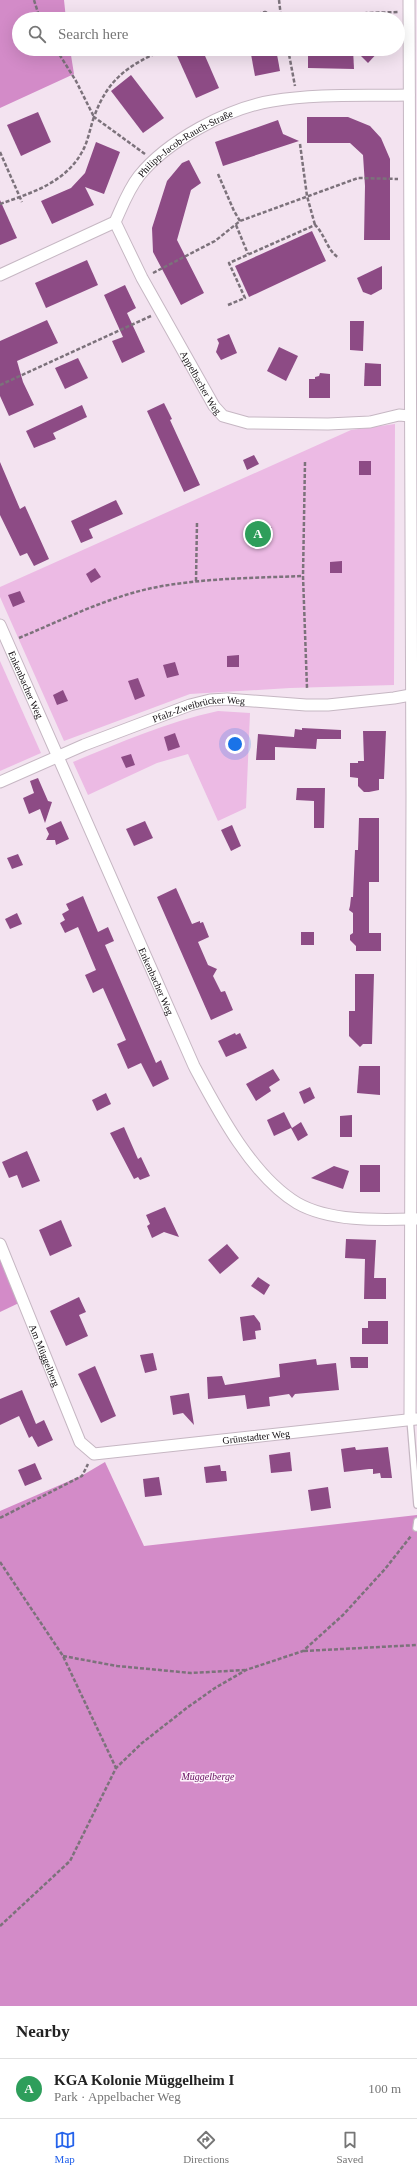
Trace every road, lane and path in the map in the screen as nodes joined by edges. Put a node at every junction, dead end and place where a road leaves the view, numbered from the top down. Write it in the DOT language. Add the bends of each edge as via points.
graph roads {
  1 [pos="34,0"];
  2 [pos="279,0"];
  3 [pos="410,0"];
  4 [pos="36,12"];
  5 [pos="281,12"];
  6 [pos="60,56"];
  7 [pos="149,56"];
  8 [pos="289,56"];
  9 [pos="410,95"];
  10 [pos="296,98"];
  11 [pos="94,117"];
  12 [pos="300,144"];
  13 [pos="0,152"];
  14 [pos="145,154"];
  15 [pos="218,174"];
  16 [pos="409,179"];
  17 [pos="307,196"];
  18 [pos="20,197"];
  19 [pos="22,202"];
  20 [pos="0,204"];
  21 [pos="116,222"];
  22 [pos="240,222"];
  23 [pos="236,225"];
  24 [pos="315,225"];
  25 [pos="414,245"];
  26 [pos="248,254"];
  27 [pos="339,258"];
  28 [pos="0,275"];
  29 [pos="142,278"];
  30 [pos="228,305"];
  31 [pos="160,312"];
  32 [pos="0,385"];
  33 [pos="410,416"];
  34 [pos="414,432"];
  35 [pos="304,462"];
  36 [pos="197,522"];
  37 [pos="303,576"];
  38 [pos="196,581"];
  39 [pos="0,625"];
  40 [pos="19,638"];
  41 [pos="307,688"];
  42 [pos="414,694"];
  43 [pos="57,757"];
  44 [pos="0,782"];
  45 [pos="414,1220"];
  46 [pos="0,1244"];
  47 [pos="413,1419"];
  48 [pos="98,1453"];
  49 [pos="417,1505"];
  50 [pos="0,1518"];
  51 [pos="417,1520"];
  52 [pos="416,1528"];
  53 [pos="0,1562"];
  54 [pos="417,1645"];
  55 [pos="303,1651"];
  56 [pos="63,1656"];
  57 [pos="246,1670"];
  58 [pos="116,1768"];
  59 [pos="0,1926"];
  1 -- 4 [label="path"];
  2 -- 5 [label="path"];
  3 -- 9 [label="street"];
  6 -- 11 [label="path"];
  7 -- 11 [label="path" via="117,77 101,97"];
  8 -- 10 [label="path"];
  9 -- 10 [label="street, Philipp-Jacob-Rauch-Straße"];
  9 -- 16 [label="street"];
  10 -- 21 [label="street, Philipp-Jacob-Rauch-Straße" via="270,101 247,108 196,130 175,144 139,177 127,196"];
  11 -- 14 [label="path"];
  11 -- 18 [label="path" via="83,151 72,168 61,178"];
  12 -- 17 [label="path"];
  13 -- 18 [label="path"];
  15 -- 22 [label="path"];
  16 -- 17 [label="path" via="358,178"];
  16 -- 25 [label="street"];
  17 -- 22 [label="path"];
  17 -- 24 [label="path"];
  18 -- 19 [label="path"];
  18 -- 20 [label="path"];
  21 -- 28 [label="street"];
  21 -- 29 [label="street, Appelbacher Weg"];
  22 -- 23 [label="path"];
  23 -- 26 [label="path"];
  23 -- 29 [label="path" via="215,241"];
  24 -- 26 [label="path"];
  24 -- 27 [label="path" via="322,232 333,254"];
  25 -- 33 [label="street"];
  26 -- 30 [label="path" via="229,263 245,298"];
  29 -- 31 [label="street, Appelbacher Weg"];
  31 -- 32 [label="path"];
  31 -- 33 [label="street, Appelbacher Weg" via="173,330 214,406 223,416 234,421 328,424 370,422"];
  33 -- 34 [label="street"];
  34 -- 42 [label="street"];
  35 -- 37 [label="path"];
  36 -- 38 [label="path"];
  37 -- 38 [label="path"];
  37 -- 41 [label="path"];
  38 -- 40 [label="path" via="123,596"];
  39 -- 43 [label="street, Enkenbacher Weg"];
  42 -- 43 [label="street, Pfalz-Zweibrücker Weg" via="328,705 210,700 84,744"];
  42 -- 45 [label="street"];
  43 -- 44 [label="street, Pfalz-Zweibrücker Weg"];
  43 -- 45 [label="street, Enkenbacher Weg" via="194,1066 236,1139 276,1187 298,1203 332,1215 374,1220"];
  45 -- 47 [label="street"];
  46 -- 48 [label="street, Am Müggelberg" via="80,1442"];
  47 -- 48 [label="street, Grünstadter Weg"];
  47 -- 49 [label="lane"];
  48 -- 50 [label="path" via="82,1476"];
  51 -- 52 [label="lane"];
  52 -- 55 [label="path" via="402,1549 343,1616"];
  53 -- 56 [label="path"];
  54 -- 55 [label="path"];
  55 -- 57 [label="path"];
  56 -- 57 [label="path" via="117,1666 191,1673"];
  56 -- 58 [label="path"];
  57 -- 58 [label="path" via="188,1707 142,1743"];
  58 -- 59 [label="path" via="70,1861"];
}
